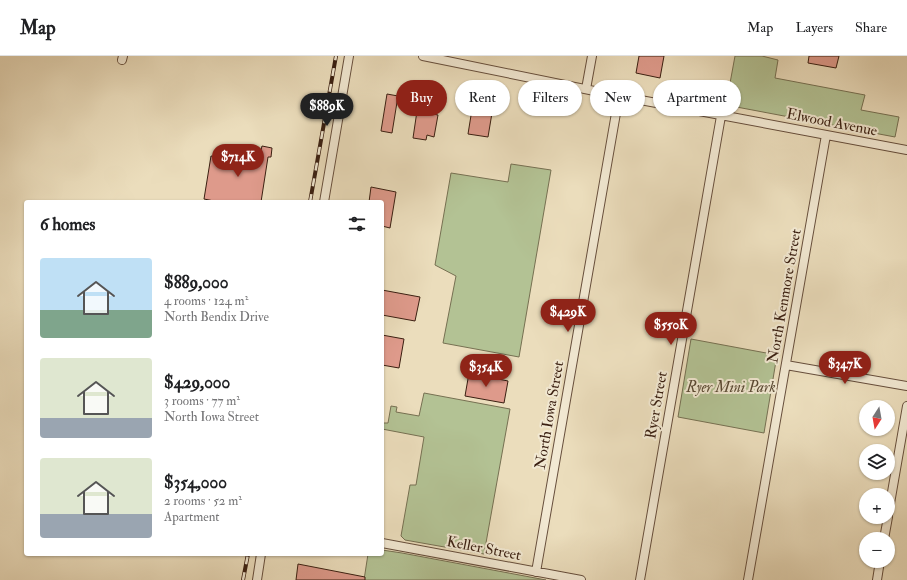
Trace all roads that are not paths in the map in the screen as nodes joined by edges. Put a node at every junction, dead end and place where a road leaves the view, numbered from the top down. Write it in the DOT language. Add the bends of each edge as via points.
graph roads {
  1 [pos="349,56"];
  2 [pos="423,56"];
  3 [pos="592,56"];
  4 [pos="586,89"];
  5 [pos="590,90"];
  6 [pos="616,116"];
  7 [pos="721,116"];
  8 [pos="826,136"];
  9 [pos="907,150"];
  10 [pos="324,200"];
  11 [pos="786,365"];
  12 [pos="907,386"];
  13 [pos="907,406"];
  14 [pos="893,488"];
  15 [pos="384,543"];
  16 [pos="261,556"];
  17 [pos="879,568"];
  18 [pos="536,572"];
  19 [pos="257,580"];
  20 [pos="581,580"];
  21 [pos="640,580"];
  22 [pos="748,580"];
  23 [pos="877,580"];
  1 -- 10 [label="street"];
  2 -- 4 [label="street, Elwood Avenue"];
  3 -- 4 [label="street"];
  4 -- 5 [label="street, Elwood Avenue"];
  6 -- 18 [label="street, North Iowa Street"];
  7 -- 8 [label="street, Elwood Avenue"];
  7 -- 21 [label="street, Ryer Street"];
  8 -- 9 [label="street, Elwood Avenue"];
  8 -- 11 [label="street, North Kenmore Street"];
  11 -- 12 [label="street"];
  11 -- 22 [label="street, North Kenmore Street"];
  13 -- 14 [label="street"];
  15 -- 18 [label="street, Keller Street"];
  16 -- 19 [label="street"];
  17 -- 23 [label="street"];
  18 -- 20 [label="street, Keller Street"];
}
